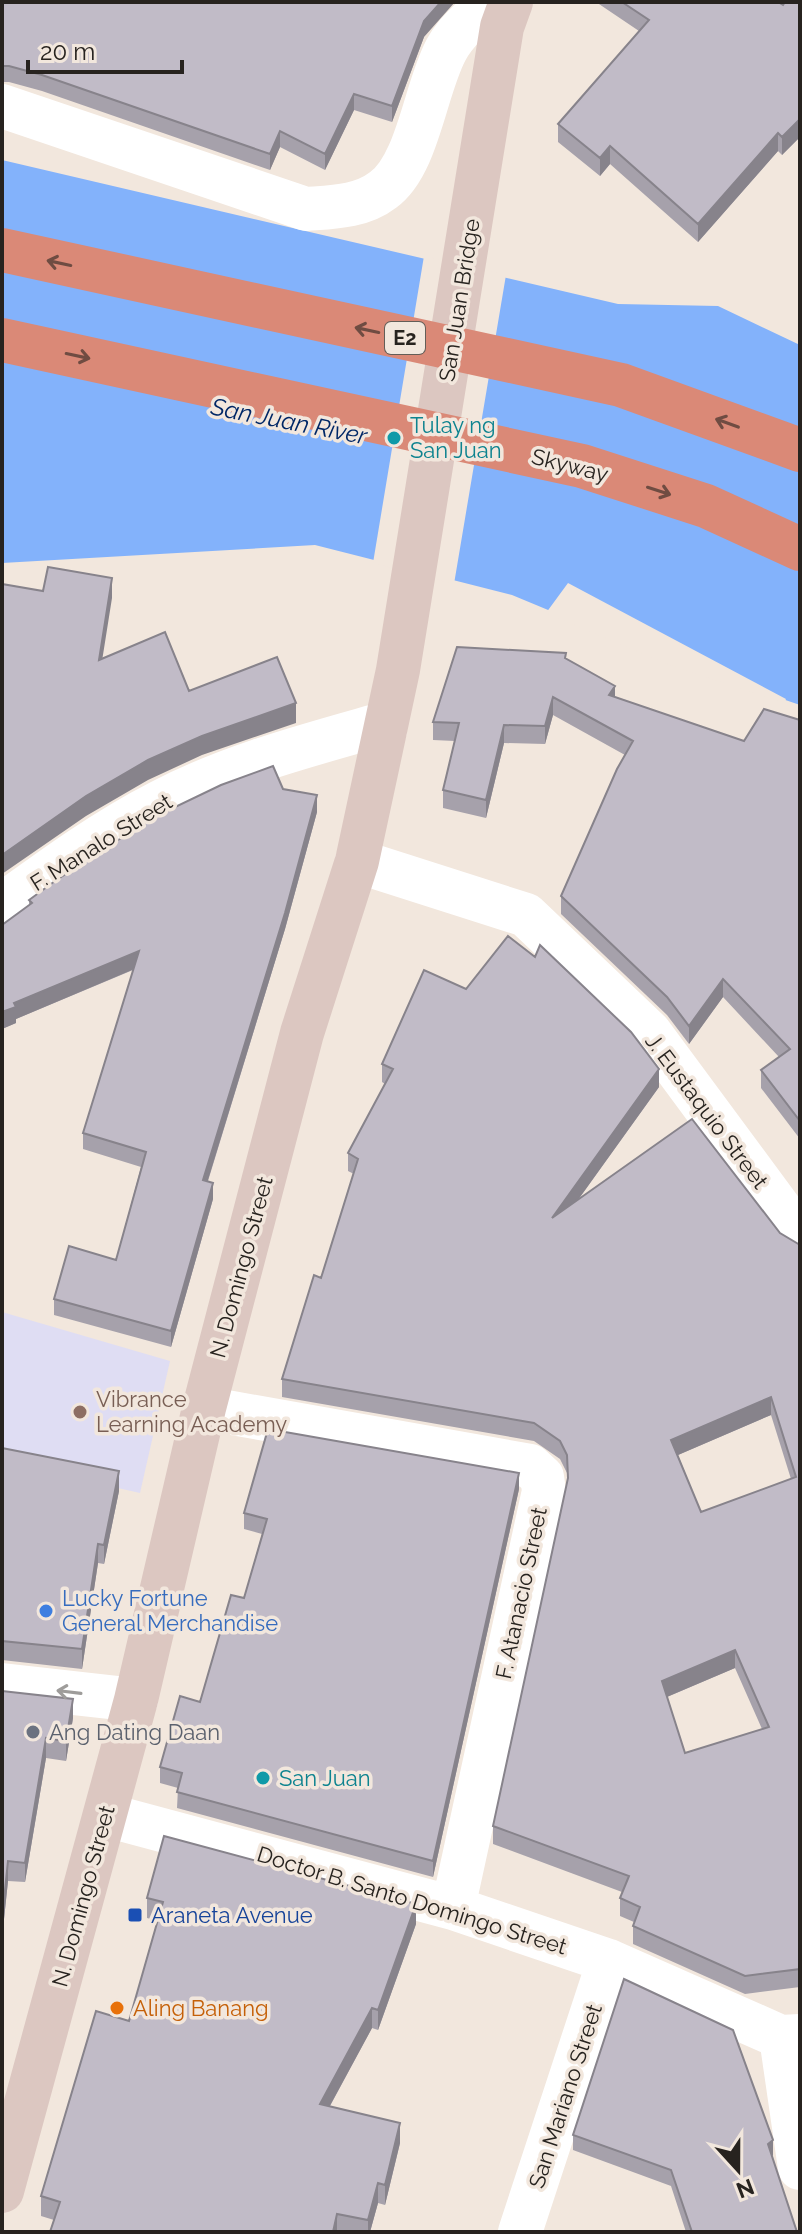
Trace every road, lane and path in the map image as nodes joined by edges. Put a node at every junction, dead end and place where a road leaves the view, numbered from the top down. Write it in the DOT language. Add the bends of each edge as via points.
graph roads {
  1 [pos="493,2"];
  2 [pos="511,2"];
  3 [pos="2,106"];
  4 [pos="2,250"];
  5 [pos="2,340"];
  6 [pos="800,450"];
  7 [pos="800,549"];
  8 [pos="398,670"];
  9 [pos="385,730"];
  10 [pos="357,861"];
  11 [pos="2,905"];
  12 [pos="800,1236"];
  13 [pos="204,1408"];
  14 [pos="2,1685"];
  15 [pos="136,1700"];
  16 [pos="106,1815"];
  17 [pos="453,1908"];
  18 [pos="609,1961"];
  19 [pos="790,2037"];
  20 [pos="800,2168"];
  21 [pos="2,2191"];
  22 [pos="520,2232"];
  1 -- 3 [label="street" via="446,49 398,175 382,191 349,206 306,209"];
  2 -- 8 [label="main road, San Juan Bridge" via="502,27"];
  6 -- 4 [label="highway, E2, one-way" via="621,385"];
  5 -- 7 [label="highway, Skyway, one-way" via="582,466 706,506"];
  8 -- 9 [label="main road, N. Domingo Street"];
  9 -- 10 [label="main road, N. Domingo Street"];
  9 -- 11 [label="street, F. Manalo Street" via="372,727 258,760 160,801"];
  10 -- 12 [label="street, J. Eustaquio Street" via="526,915 650,1033"];
  10 -- 13 [label="main road, N. Domingo Street" via="302,1033"];
  13 -- 15 [label="main road, N. Domingo Street"];
  13 -- 17 [label="street, F. Atanacio Street" via="530,1466 542,1477 544,1491"];
  15 -- 14 [label="street, one-way"];
  15 -- 16 [label="main road, N. Domingo Street"];
  16 -- 17 [label="street, Doctor B. Santo Domingo Street"];
  16 -- 21 [label="main road, N. Domingo Street"];
  17 -- 18 [label="street, Doctor B. Santo Domingo Street"];
  18 -- 19 [label="street, Doctor B. Santo Domingo Street"];
  18 -- 22 [label="street, San Mariano Street"];
  19 -- 20 [label="street"];
}
